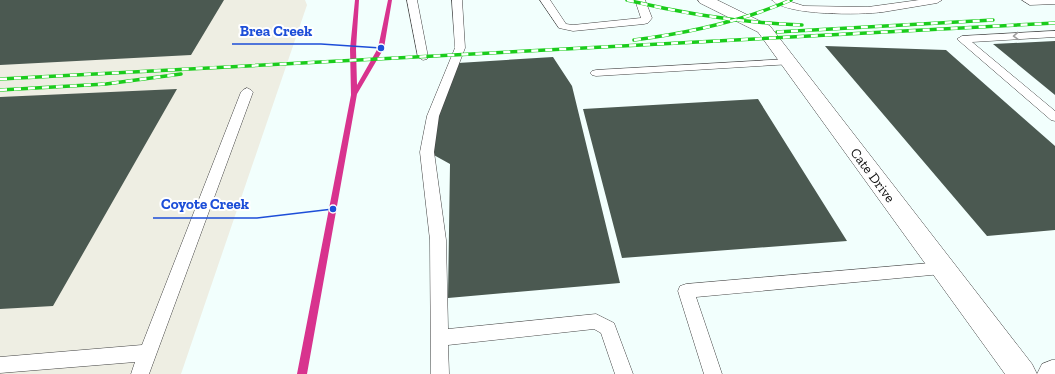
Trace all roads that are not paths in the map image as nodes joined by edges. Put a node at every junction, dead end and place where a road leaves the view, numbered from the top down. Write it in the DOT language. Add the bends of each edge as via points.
graph roads {
  1 [pos="412,0"];
  2 [pos="457,0"];
  3 [pos="545,0"];
  4 [pos="640,0"];
  5 [pos="705,0"];
  6 [pos="778,0"];
  7 [pos="938,0"];
  8 [pos="1027,0"];
  9 [pos="1055,1"];
  10 [pos="1055,34"];
  11 [pos="423,57"];
  12 [pos="788,62"];
  13 [pos="596,73"];
  14 [pos="247,92"];
  15 [pos="1055,117"];
  16 [pos="942,268"];
  17 [pos="440,338"];
  18 [pos="148,353"];
  19 [pos="0,366"];
  20 [pos="140,374"];
  21 [pos="440,374"];
  22 [pos="624,374"];
  23 [pos="713,374"];
  24 [pos="1022,374"];
  25 [pos="1052,374"];
  26 [pos="1055,374"];
  1 -- 11 [label="lane"];
  2 -- 17 [label="lane" via="460,48 433,116 427,152 438,240"];
  3 -- 4 [label="lane" via="563,26 573,28 644,21 647,18"];
  5 -- 12 [label="street, Cate Drive" via="764,29"];
  6 -- 7 [label="lane" via="804,9 868,10"];
  8 -- 9 [label="lane"];
  10 -- 15 [label="lane, one-way" via="962,39"];
  12 -- 13 [label="lane"];
  12 -- 16 [label="street, Cate Drive"];
  14 -- 18 [label="lane"];
  16 -- 23 [label="lane" via="686,291"];
  16 -- 24 [label="street, Cate Drive"];
  17 -- 21 [label="lane"];
  17 -- 22 [label="lane" via="596,321 608,328"];
  18 -- 19 [label="lane"];
  18 -- 20 [label="lane"];
  25 -- 26 [label="street"];
}
